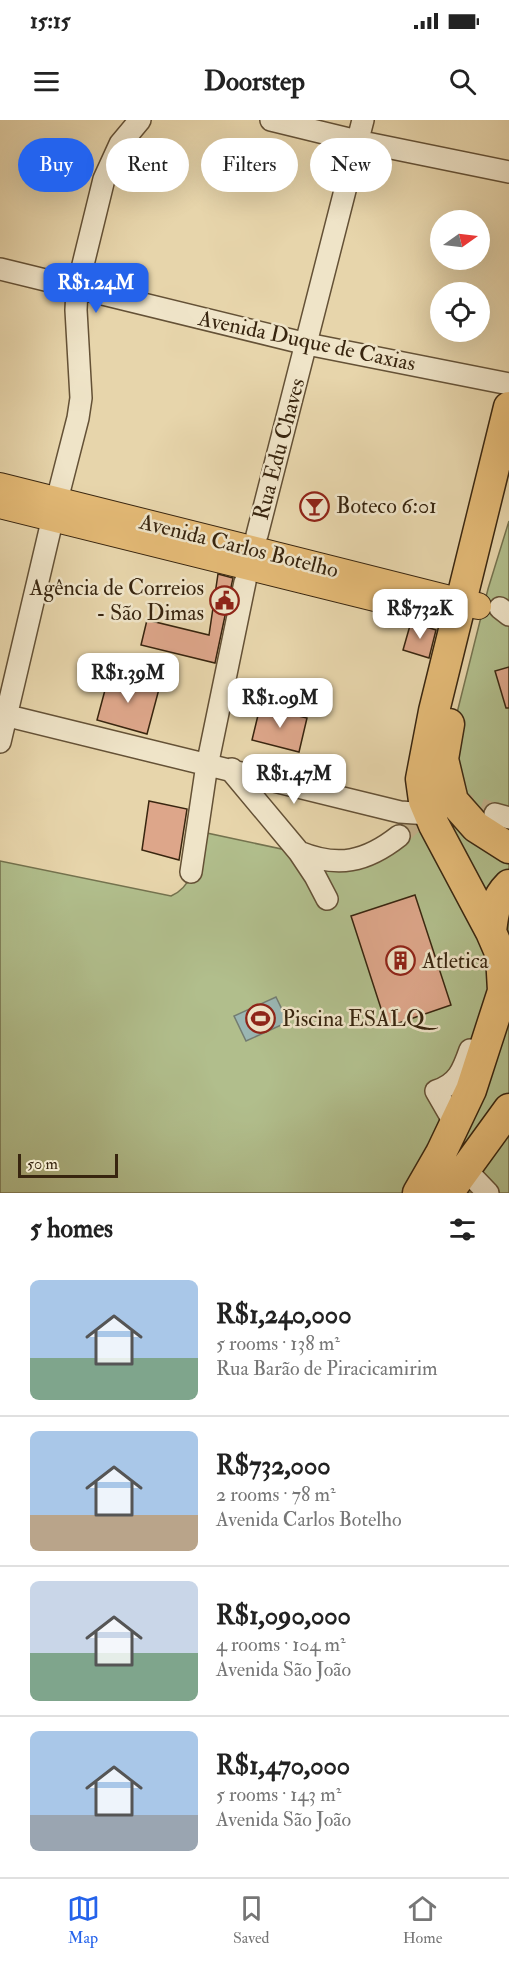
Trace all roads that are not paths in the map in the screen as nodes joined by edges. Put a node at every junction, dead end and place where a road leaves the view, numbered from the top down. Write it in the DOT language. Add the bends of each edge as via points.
graph roads {
  1 [pos="140,120"];
  2 [pos="271,120"];
  3 [pos="363,120"];
  4 [pos="345,138"];
  5 [pos="358,138"];
  6 [pos="392,148"];
  7 [pos="509,172"];
  8 [pos="344,192"];
  9 [pos="0,269"];
  10 [pos="77,289"];
  11 [pos="307,344"];
  12 [pos="509,384"];
  13 [pos="509,407"];
  14 [pos="509,480"];
  15 [pos="0,486"];
  16 [pos="0,505"];
  17 [pos="55,510"];
  18 [pos="257,534"];
  19 [pos="245,582"];
  20 [pos="465,608"];
  21 [pos="3,714"];
  22 [pos="0,742"];
  23 [pos="208,765"];
  24 [pos="232,769"];
  25 [pos="425,800"];
  26 [pos="493,819"];
  27 [pos="399,836"];
  28 [pos="509,848"];
  29 [pos="299,852"];
  30 [pos="191,872"];
  31 [pos="509,885"];
  32 [pos="327,899"];
  33 [pos="491,932"];
  34 [pos="502,1023"];
  35 [pos="509,1109"];
  36 [pos="453,1127"];
  37 [pos="457,1181"];
  38 [pos="418,1193"];
  39 [pos="488,1193"];
  1 -- 10 [label="street" via="120,144 104,179"];
  2 -- 4 [label="street"];
  3 -- 5 [label="street, Rua Edu Chaves"];
  6 -- 7 [label="street"];
  8 -- 11 [label="street, Rua Edu Chaves"];
  9 -- 10 [label="street, Avenida Duque de Caxias"];
  10 -- 11 [label="street, Avenida Duque de Caxias"];
  10 -- 17 [label="street" via="81,398"];
  11 -- 12 [label="street, Avenida Duque de Caxias"];
  11 -- 18 [label="street, Rua Edu Chaves"];
  13 -- 20 [label="highway"];
  14 -- 20 [label="highway"];
  15 -- 17 [label="main road, Avenida Carlos Botelho"];
  16 -- 17 [label="main road, Avenida Carlos Botelho"];
  17 -- 20 [label="main road, Avenida Carlos Botelho"];
  17 -- 21 [label="street"];
  19 -- 23 [label="street"];
  20 -- 25 [label="highway" via="424,757"];
  20 -- 26 [label="highway" via="443,759 453,801"];
  21 -- 22 [label="street"];
  21 -- 23 [label="street"];
  23 -- 24 [label="street"];
  23 -- 30 [label="street"];
  24 -- 25 [label="street" via="388,808"];
  24 -- 29 [label="street"];
  25 -- 33 [label="highway"];
  26 -- 28 [label="highway"];
  27 -- 29 [label="street" via="384,848 347,862 332,862"];
  29 -- 32 [label="street"];
  31 -- 33 [label="highway" via="494,908"];
  33 -- 34 [label="highway" via="501,955"];
  34 -- 36 [label="highway"];
  35 -- 37 [label="highway"];
  36 -- 37 [label="highway"];
  36 -- 38 [label="highway"];
  37 -- 39 [label="street"];
}
